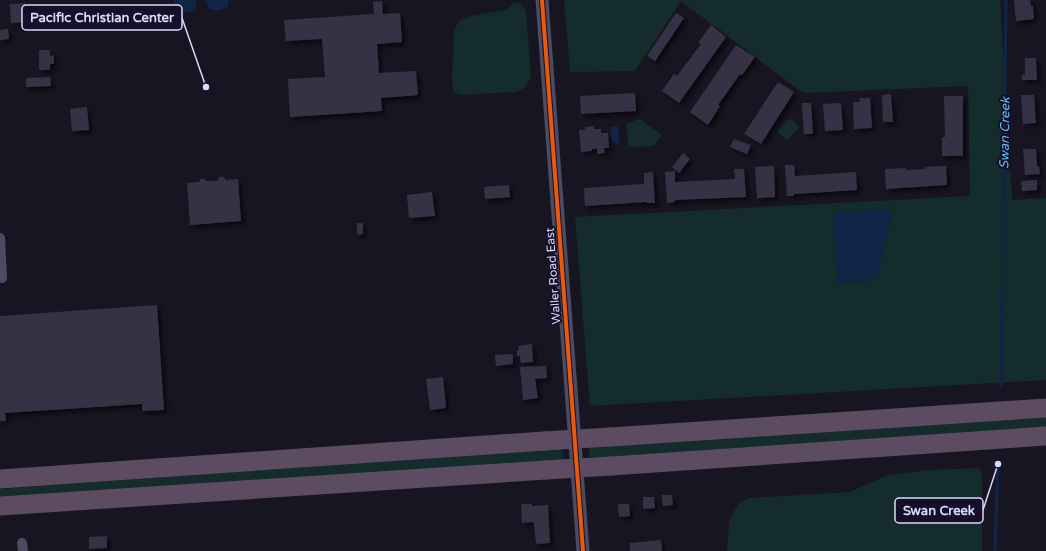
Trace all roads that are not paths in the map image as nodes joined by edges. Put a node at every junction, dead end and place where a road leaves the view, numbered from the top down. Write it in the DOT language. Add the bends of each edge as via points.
graph roads {
  1 [pos="542,0"];
  2 [pos="0,238"];
  3 [pos="2,278"];
  4 [pos="1046,408"];
  5 [pos="1046,436"];
  6 [pos="0,479"];
  7 [pos="0,506"];
  8 [pos="584,551"];
  1 -- 8 [label="street, Waller Road East"];
  2 -- 3 [label="street"];
  4 -- 6 [label="highway, bridge"];
  5 -- 7 [label="highway, bridge"];
}
